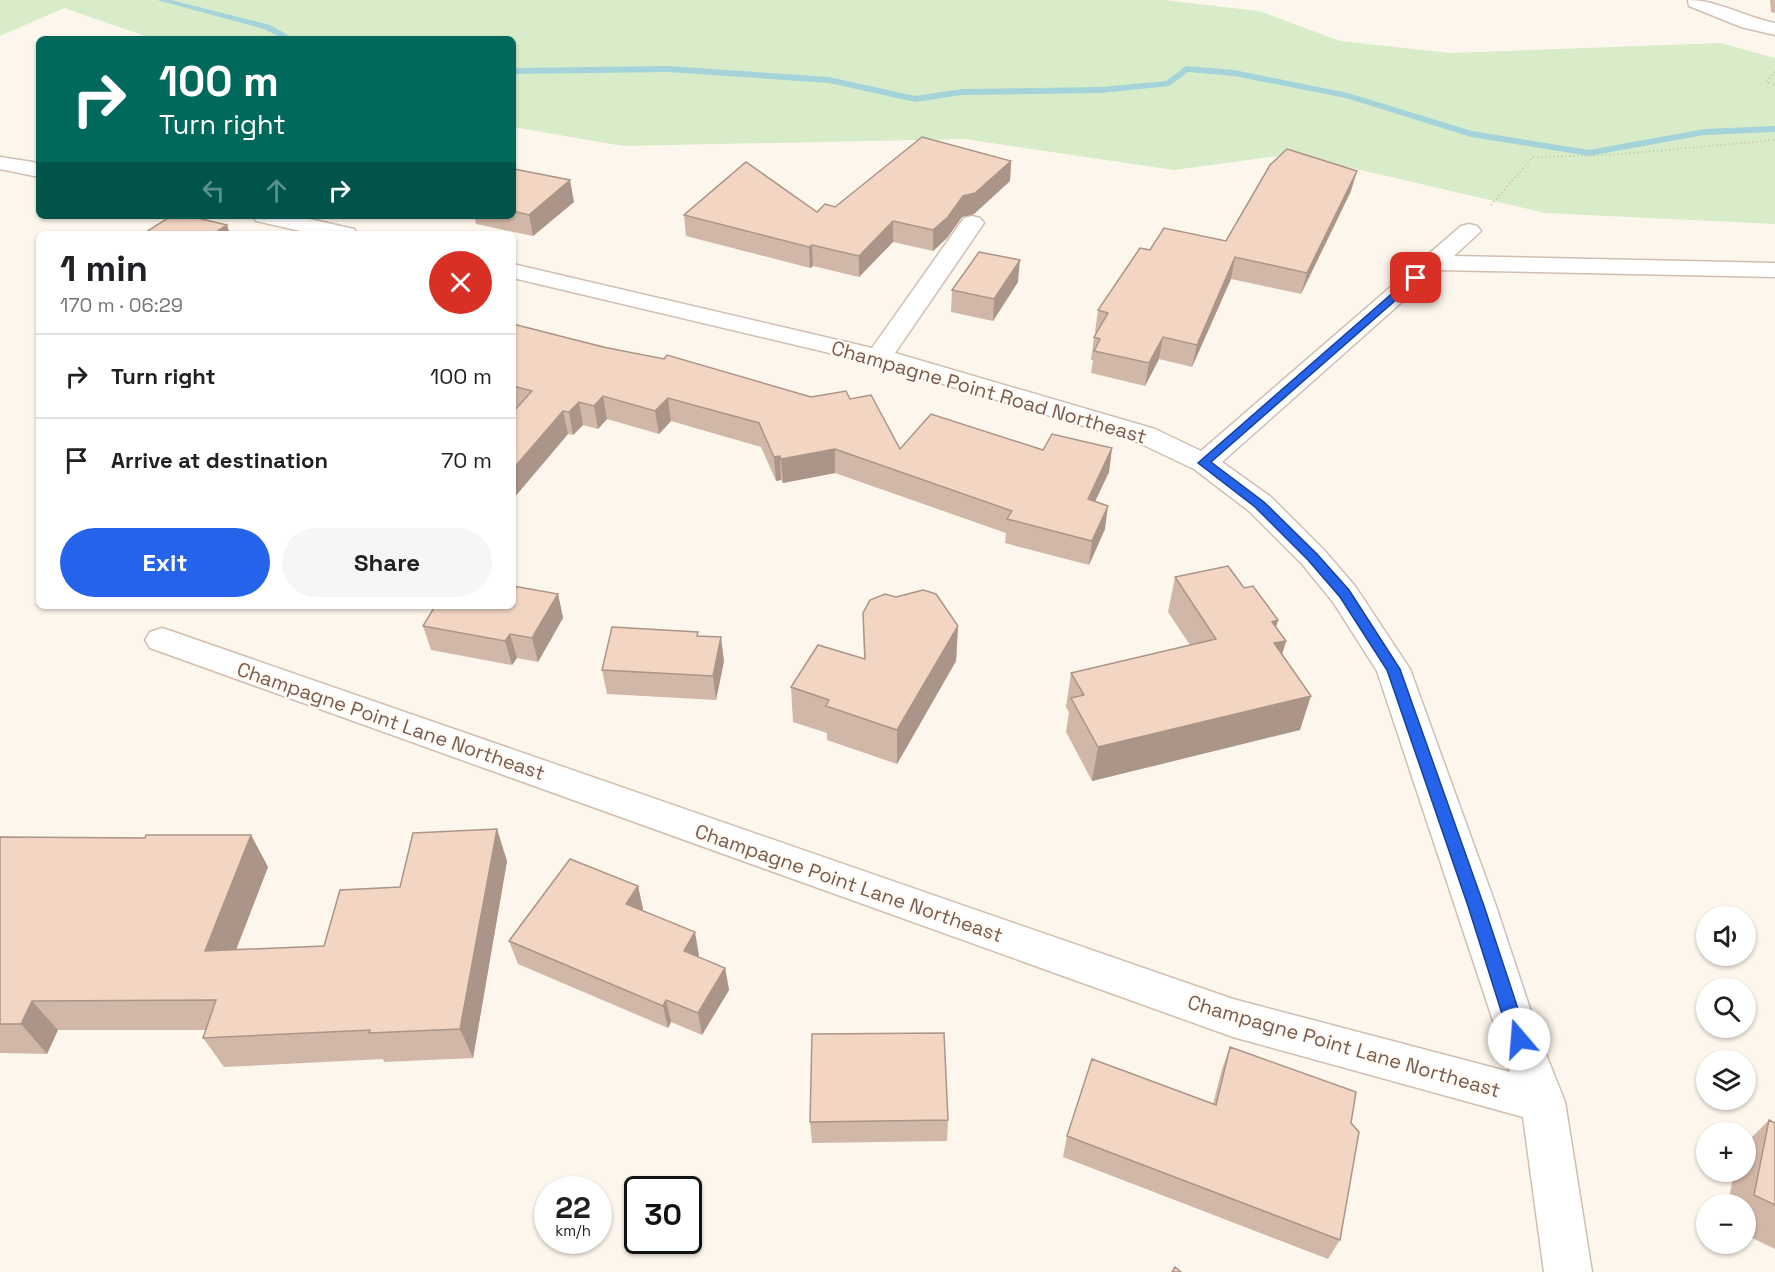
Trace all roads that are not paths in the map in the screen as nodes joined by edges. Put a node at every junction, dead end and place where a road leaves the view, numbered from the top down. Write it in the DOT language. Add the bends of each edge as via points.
graph roads {
  1 [pos="1697,1"];
  2 [pos="1775,29"];
  3 [pos="0,163"];
  4 [pos="36,169"];
  5 [pos="278,219"];
  6 [pos="972,223"];
  7 [pos="332,231"];
  8 [pos="1469,231"];
  9 [pos="1433,262"];
  10 [pos="1775,270"];
  11 [pos="516,272"];
  12 [pos="879,357"];
  13 [pos="1204,463"];
  14 [pos="162,640"];
  15 [pos="1543,1102"];
  16 [pos="1568,1272"];
  1 -- 2 [label="street" via="1747,23"];
  3 -- 4 [label="street"];
  5 -- 7 [label="street"];
  6 -- 12 [label="street"];
  8 -- 9 [label="street"];
  9 -- 10 [label="street"];
  9 -- 13 [label="street"];
  11 -- 12 [label="street, Champagne Point Road Northeast"];
  12 -- 13 [label="street, Champagne Point Road Northeast" via="1145,435"];
  13 -- 15 [label="street, Champagne Point Road Northeast" via="1260,504 1312,557 1344,594 1393,669"];
  14 -- 15 [label="street, Champagne Point Lane Northeast" via="1233,1018"];
  15 -- 16 [label="street, Champagne Point Road Northeast"];
}
